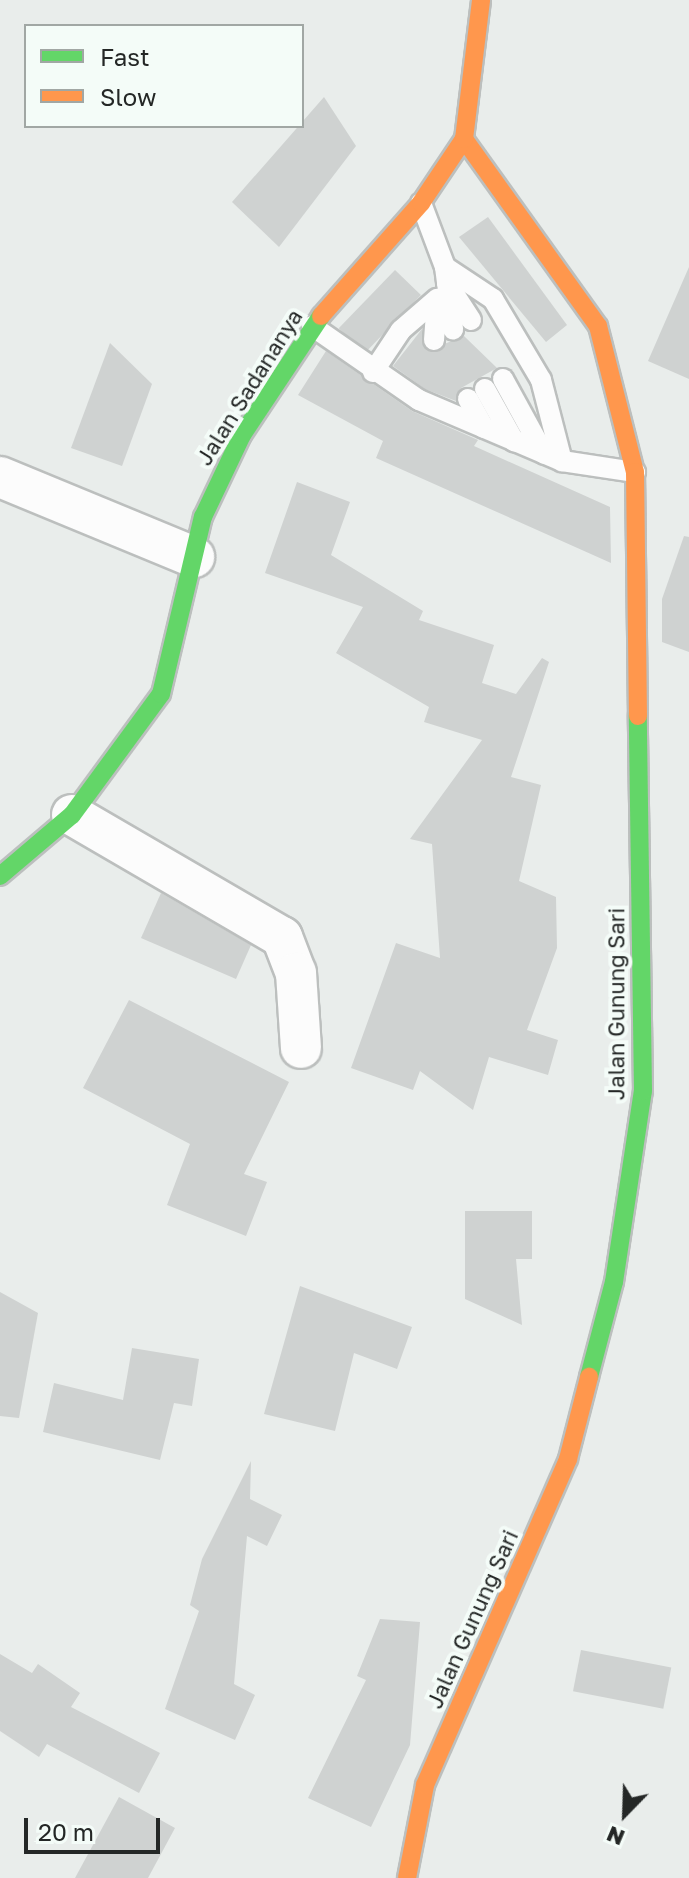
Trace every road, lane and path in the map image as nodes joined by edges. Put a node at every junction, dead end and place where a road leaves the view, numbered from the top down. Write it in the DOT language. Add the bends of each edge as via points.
graph roads {
  1 [pos="481,0"];
  2 [pos="464,139"];
  3 [pos="421,203"];
  4 [pos="443,283"];
  5 [pos="312,326"];
  6 [pos="373,372"];
  7 [pos="486,389"];
  8 [pos="484,428"];
  9 [pos="514,441"];
  10 [pos="553,458"];
  11 [pos="635,472"];
  12 [pos="0,477"];
  13 [pos="194,557"];
  14 [pos="72,815"];
  15 [pos="0,876"];
  16 [pos="301,1048"];
  17 [pos="407,1878"];
  1 -- 2 [label="street, Jalan Sadananya"];
  2 -- 3 [label="street, Jalan Sadananya"];
  2 -- 11 [label="street, Jalan Gunung Sari" via="598,326"];
  3 -- 4 [label="lane"];
  3 -- 5 [label="street, Jalan Sadananya"];
  4 -- 4 [label="lane" via="453,330"];
  4 -- 6 [label="lane"];
  4 -- 10 [label="lane" via="493,299 541,380"];
  5 -- 6 [label="lane"];
  5 -- 13 [label="street, Jalan Sadananya" via="215,486"];
  6 -- 8 [label="lane"];
  7 -- 8 [label="lane"];
  7 -- 9 [label="lane"];
  7 -- 10 [label="lane"];
  8 -- 9 [label="lane"];
  9 -- 10 [label="lane"];
  10 -- 11 [label="lane"];
  11 -- 17 [label="street, Jalan Gunung Sari" via="643,1091 616,1268 568,1459 425,1785"];
  12 -- 13 [label="street"];
  13 -- 14 [label="street, Jalan Sadananya" via="161,694"];
  14 -- 15 [label="street, Jalan Sadananya"];
  14 -- 16 [label="street" via="282,937 296,973"];
}
